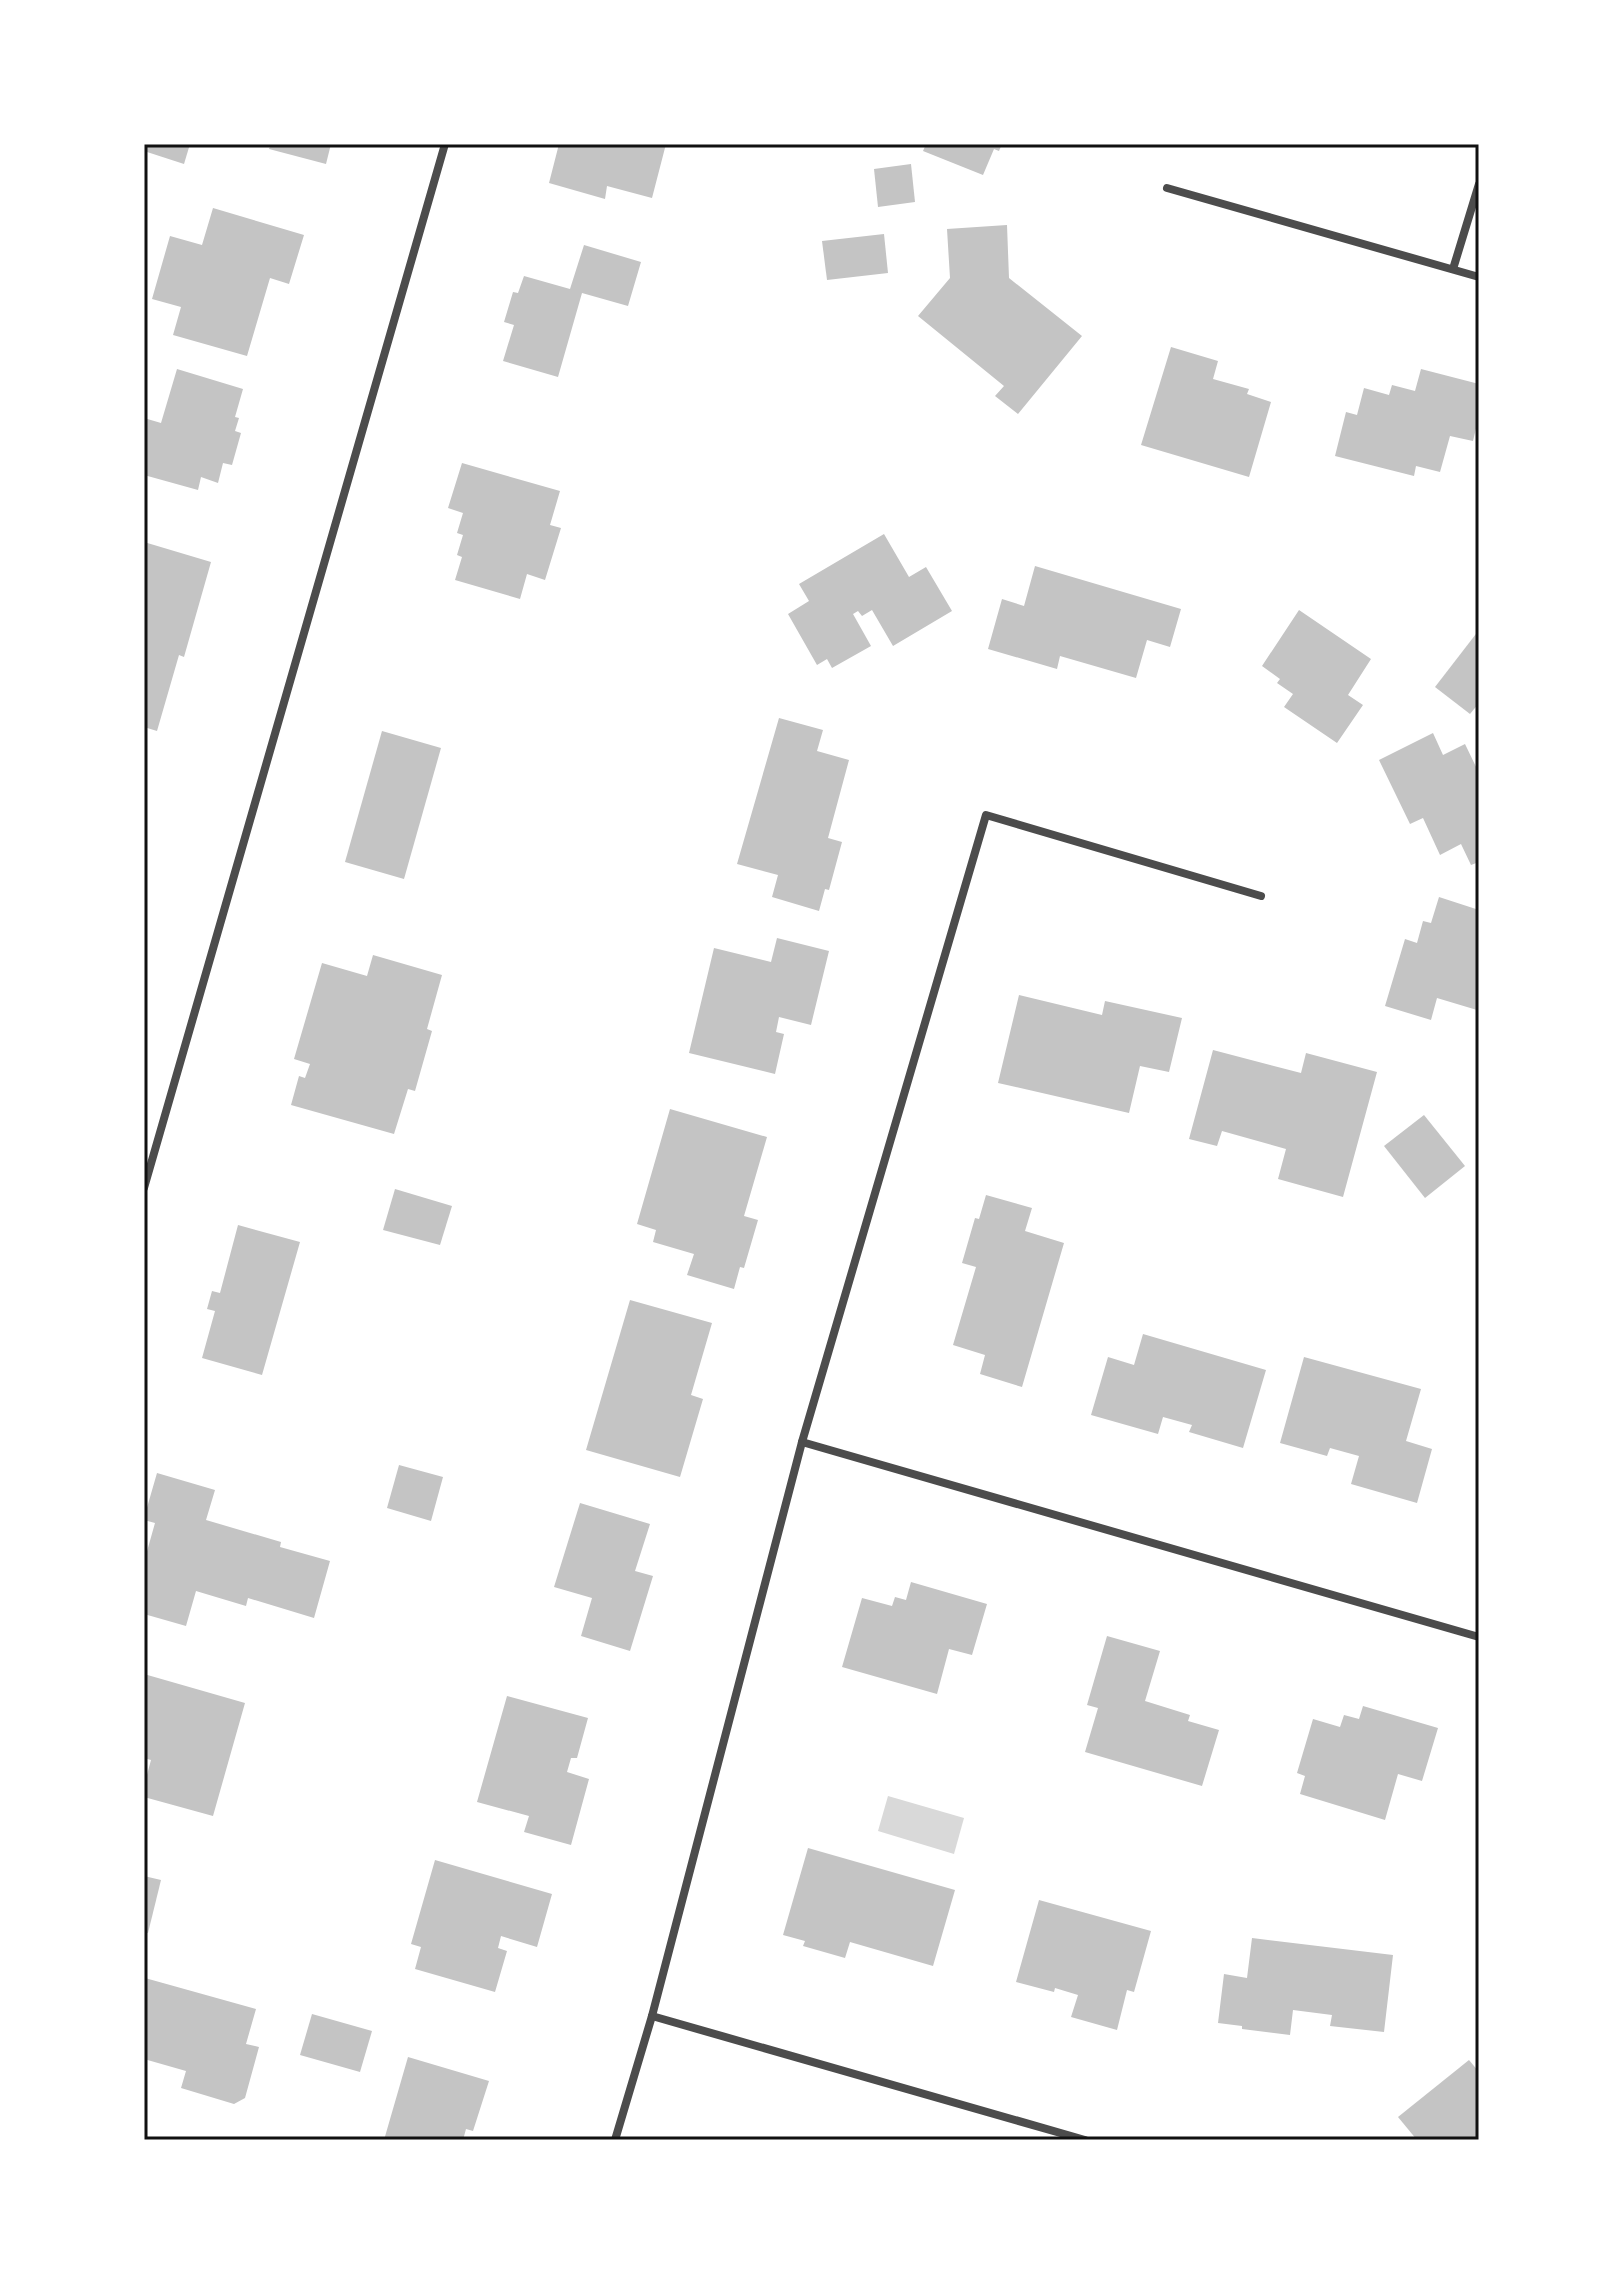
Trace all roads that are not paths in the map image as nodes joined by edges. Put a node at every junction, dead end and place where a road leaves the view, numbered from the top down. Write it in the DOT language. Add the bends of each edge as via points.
graph roads {
  1 [pos="445,144"];
  2 [pos="1479,184"];
  3 [pos="1167,188"];
  4 [pos="1453,269"];
  5 [pos="1479,277"];
  6 [pos="1261,896"];
  7 [pos="144,1188"];
  8 [pos="802,1442"];
  9 [pos="1479,1637"];
  10 [pos="652,2016"];
  11 [pos="615,2140"];
  12 [pos="1085,2140"];
  1 -- 7 [label="street"];
  2 -- 4 [label="street"];
  3 -- 4 [label="street"];
  4 -- 5 [label="street"];
  6 -- 8 [label="street" via="986,815"];
  8 -- 9 [label="street"];
  8 -- 10 [label="street"];
  10 -- 11 [label="street"];
  10 -- 12 [label="street"];
}
